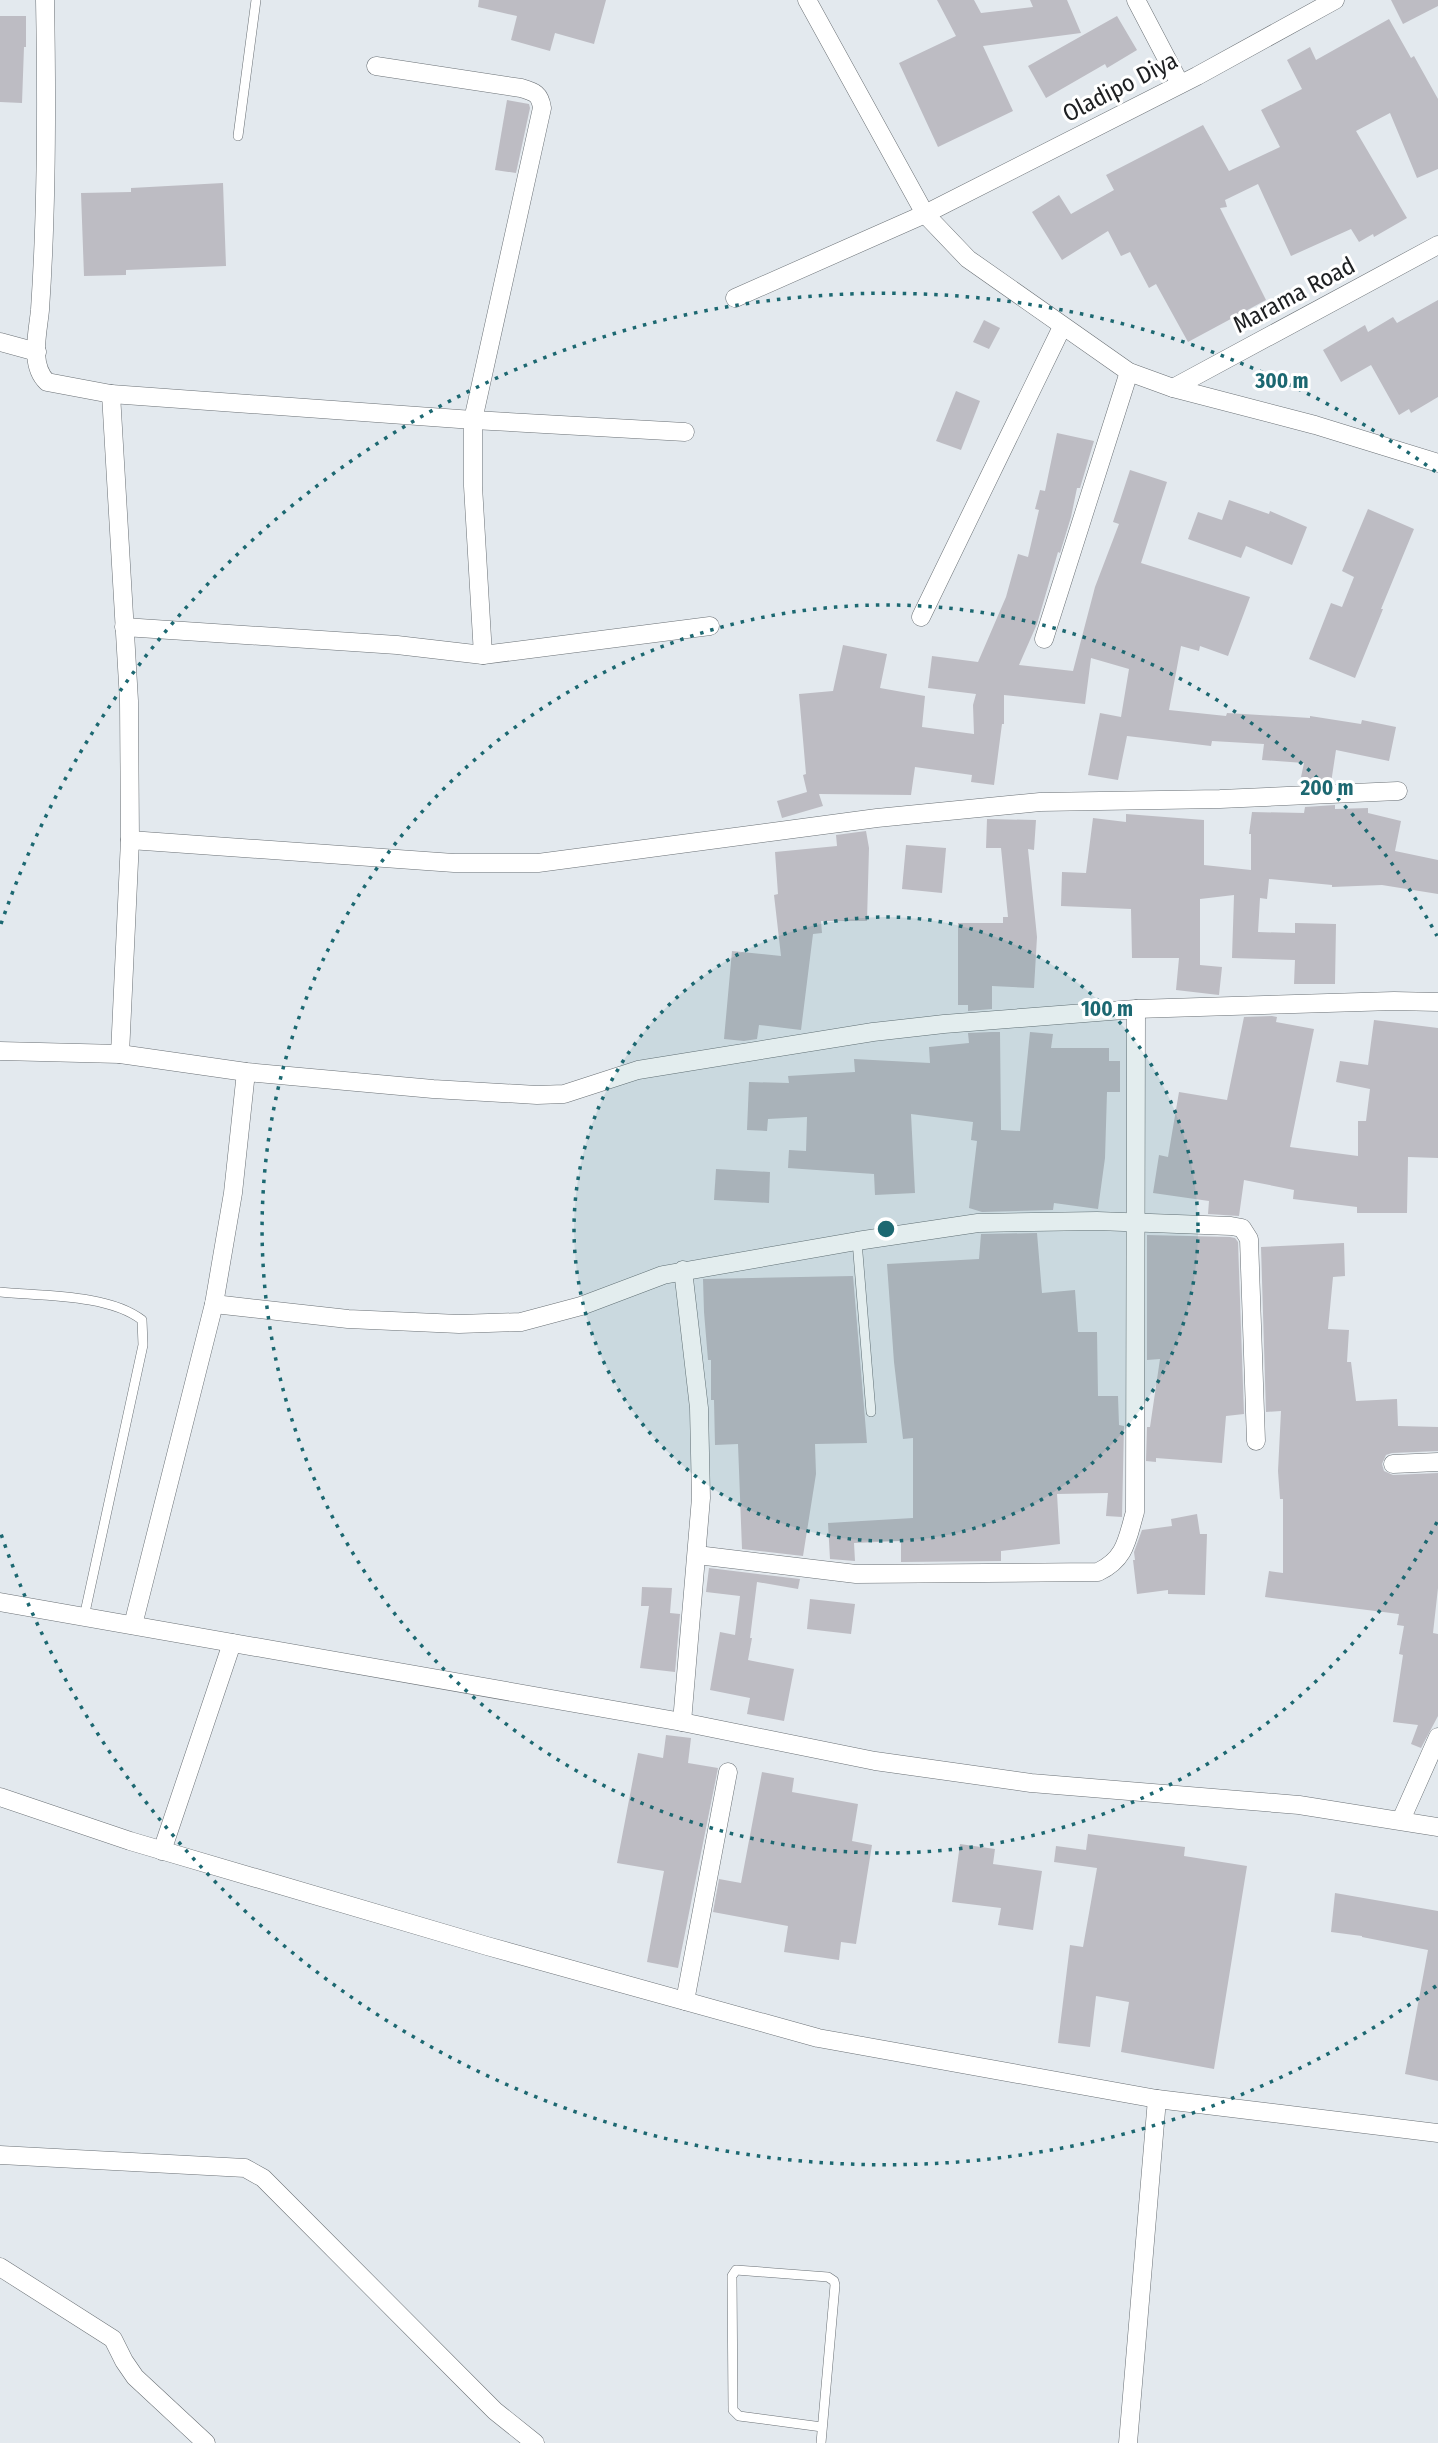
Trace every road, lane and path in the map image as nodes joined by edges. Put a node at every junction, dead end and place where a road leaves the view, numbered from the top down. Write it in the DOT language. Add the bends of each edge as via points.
graph roads {
  1 [pos="45,0"];
  2 [pos="256,0"];
  3 [pos="807,0"];
  4 [pos="1136,0"];
  5 [pos="1335,0"];
  6 [pos="376,66"];
  7 [pos="1180,84"];
  8 [pos="238,136"];
  9 [pos="925,214"];
  10 [pos="1438,245"];
  11 [pos="735,298"];
  12 [pos="1062,327"];
  13 [pos="0,342"];
  14 [pos="37,352"];
  15 [pos="1129,372"];
  16 [pos="1173,388"];
  17 [pos="111,394"];
  18 [pos="472,420"];
  19 [pos="685,432"];
  20 [pos="1438,463"];
  21 [pos="921,617"];
  22 [pos="710,626"];
  23 [pos="124,627"];
  24 [pos="1044,639"];
  25 [pos="483,655"];
  26 [pos="1398,791"];
  27 [pos="130,840"];
  28 [pos="1438,1002"];
  29 [pos="1136,1009"];
  30 [pos="0,1051"];
  31 [pos="120,1054"];
  32 [pos="246,1072"];
  33 [pos="1135,1224"];
  34 [pos="857,1241"];
  35 [pos="683,1270"];
  36 [pos="0,1292"];
  37 [pos="214,1304"];
  38 [pos="871,1412"];
  39 [pos="1256,1441"];
  40 [pos="1438,1462"];
  41 [pos="1393,1464"];
  42 [pos="697,1555"];
  43 [pos="0,1602"];
  44 [pos="83,1617"];
  45 [pos="133,1625"];
  46 [pos="232,1643"];
  47 [pos="682,1722"];
  48 [pos="1438,1737"];
  49 [pos="729,1772"];
  50 [pos="0,1797"];
  51 [pos="1401,1820"];
  52 [pos="1438,1827"];
  53 [pos="162,1851"];
  54 [pos="685,2001"];
  55 [pos="1157,2099"];
  56 [pos="1438,2133"];
  57 [pos="0,2155"];
  58 [pos="0,2267"];
  59 [pos="822,2427"];
  60 [pos="206,2443"];
  61 [pos="535,2443"];
  62 [pos="821,2443"];
  63 [pos="1128,2443"];
  1 -- 14 [label="street" via="45,162"];
  2 -- 8 [label="lane"];
  3 -- 9 [label="street"];
  4 -- 7 [label="street"];
  5 -- 7 [label="street, Oladipo Diya"];
  6 -- 18 [label="street" via="521,88 540,97"];
  7 -- 9 [label="street, Oladipo Diya"];
  9 -- 11 [label="street, Oladipo Diya"];
  9 -- 12 [label="street" via="968,259"];
  10 -- 16 [label="street, Marama Road"];
  12 -- 15 [label="street"];
  12 -- 21 [label="street"];
  13 -- 14 [label="street"];
  14 -- 17 [label="street" via="41,376 47,382"];
  15 -- 16 [label="street"];
  15 -- 24 [label="street"];
  16 -- 20 [label="street"];
  17 -- 18 [label="street"];
  17 -- 23 [label="street"];
  18 -- 19 [label="street"];
  18 -- 25 [label="street"];
  22 -- 25 [label="street"];
  23 -- 25 [label="street"];
  23 -- 27 [label="street"];
  26 -- 27 [label="street" via="1040,802 877,818 538,863 454,863"];
  27 -- 31 [label="street"];
  28 -- 29 [label="street"];
  29 -- 32 [label="street" via="873,1032 638,1070 564,1094 433,1089"];
  29 -- 33 [label="street"];
  30 -- 31 [label="street"];
  31 -- 32 [label="street"];
  32 -- 37 [label="street" via="233,1193"];
  33 -- 34 [label="street" via="978,1223"];
  33 -- 39 [label="street" via="1231,1226 1242,1228 1249,1239"];
  33 -- 42 [label="street" via="1135,1512 1122,1553 1112,1566 1098,1572 856,1574"];
  34 -- 35 [label="street"];
  34 -- 38 [label="lane"];
  35 -- 37 [label="street" via="581,1306 521,1321 459,1324 348,1318"];
  35 -- 42 [label="street" via="699,1408"];
  36 -- 44 [label="lane" via="107,1303 142,1320 143,1345"];
  37 -- 45 [label="street"];
  40 -- 41 [label="street"];
  42 -- 47 [label="street"];
  43 -- 44 [label="street"];
  44 -- 45 [label="street"];
  45 -- 46 [label="street"];
  46 -- 47 [label="street"];
  46 -- 53 [label="street"];
  47 -- 51 [label="street" via="875,1761 1018,1781 1299,1805"];
  48 -- 51 [label="street"];
  49 -- 54 [label="street"];
  50 -- 53 [label="street"];
  51 -- 52 [label="street"];
  53 -- 54 [label="street"];
  54 -- 55 [label="street" via="818,2038"];
  55 -- 56 [label="street"];
  55 -- 63 [label="street"];
  57 -- 61 [label="street" via="245,2168 263,2178 495,2412"];
  58 -- 60 [label="street" via="113,2339 135,2377"];
  59 -- 59 [label="lane" via="834,2281 736,2270 732,2276 733,2410 739,2416"];
  59 -- 62 [label="lane"];
}
